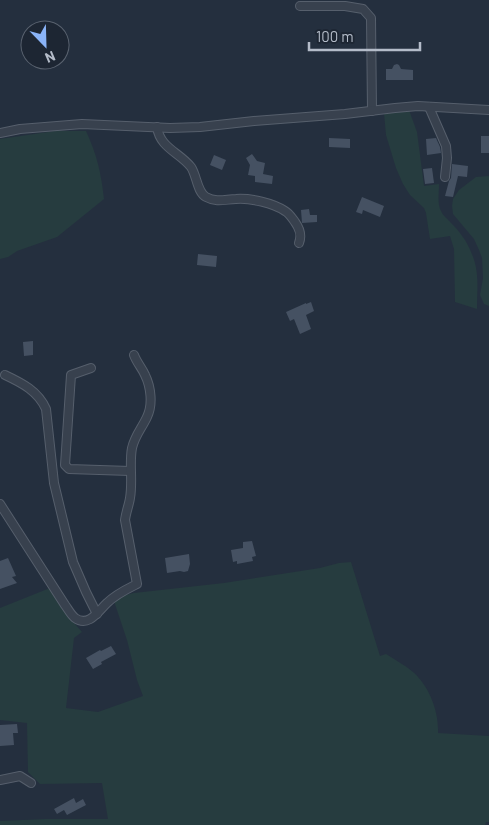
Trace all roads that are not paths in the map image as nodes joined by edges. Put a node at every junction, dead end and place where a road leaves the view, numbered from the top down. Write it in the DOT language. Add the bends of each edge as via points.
graph roads {
  1 [pos="300,6"];
  2 [pos="429,107"];
  3 [pos="489,110"];
  4 [pos="372,111"];
  5 [pos="157,128"];
  6 [pos="0,133"];
  7 [pos="445,177"];
  8 [pos="299,243"];
  9 [pos="134,356"];
  10 [pos="91,368"];
  11 [pos="5,375"];
  12 [pos="130,471"];
  13 [pos="0,504"];
  14 [pos="97,614"];
  15 [pos="0,780"];
  16 [pos="30,783"];
  1 -- 4 [label="street" via="363,9 371,18"];
  2 -- 3 [label="street"];
  2 -- 4 [label="street"];
  2 -- 7 [label="street" via="446,146"];
  4 -- 5 [label="street"];
  5 -- 6 [label="street" via="82,124"];
  5 -- 8 [label="street" via="163,143 191,168 204,196 215,201 253,200 285,211 299,228"];
  9 -- 12 [label="street" via="149,386 150,404 149,414 137,432 132,448"];
  10 -- 12 [label="street" via="71,375 65,465 69,469"];
  11 -- 14 [label="street" via="39,396 46,409 54,483 74,562"];
  12 -- 14 [label="street" via="130,498 125,520 138,584 122,591"];
  13 -- 14 [label="street" via="76,619 85,621"];
  15 -- 16 [label="street" via="20,776"];
}
